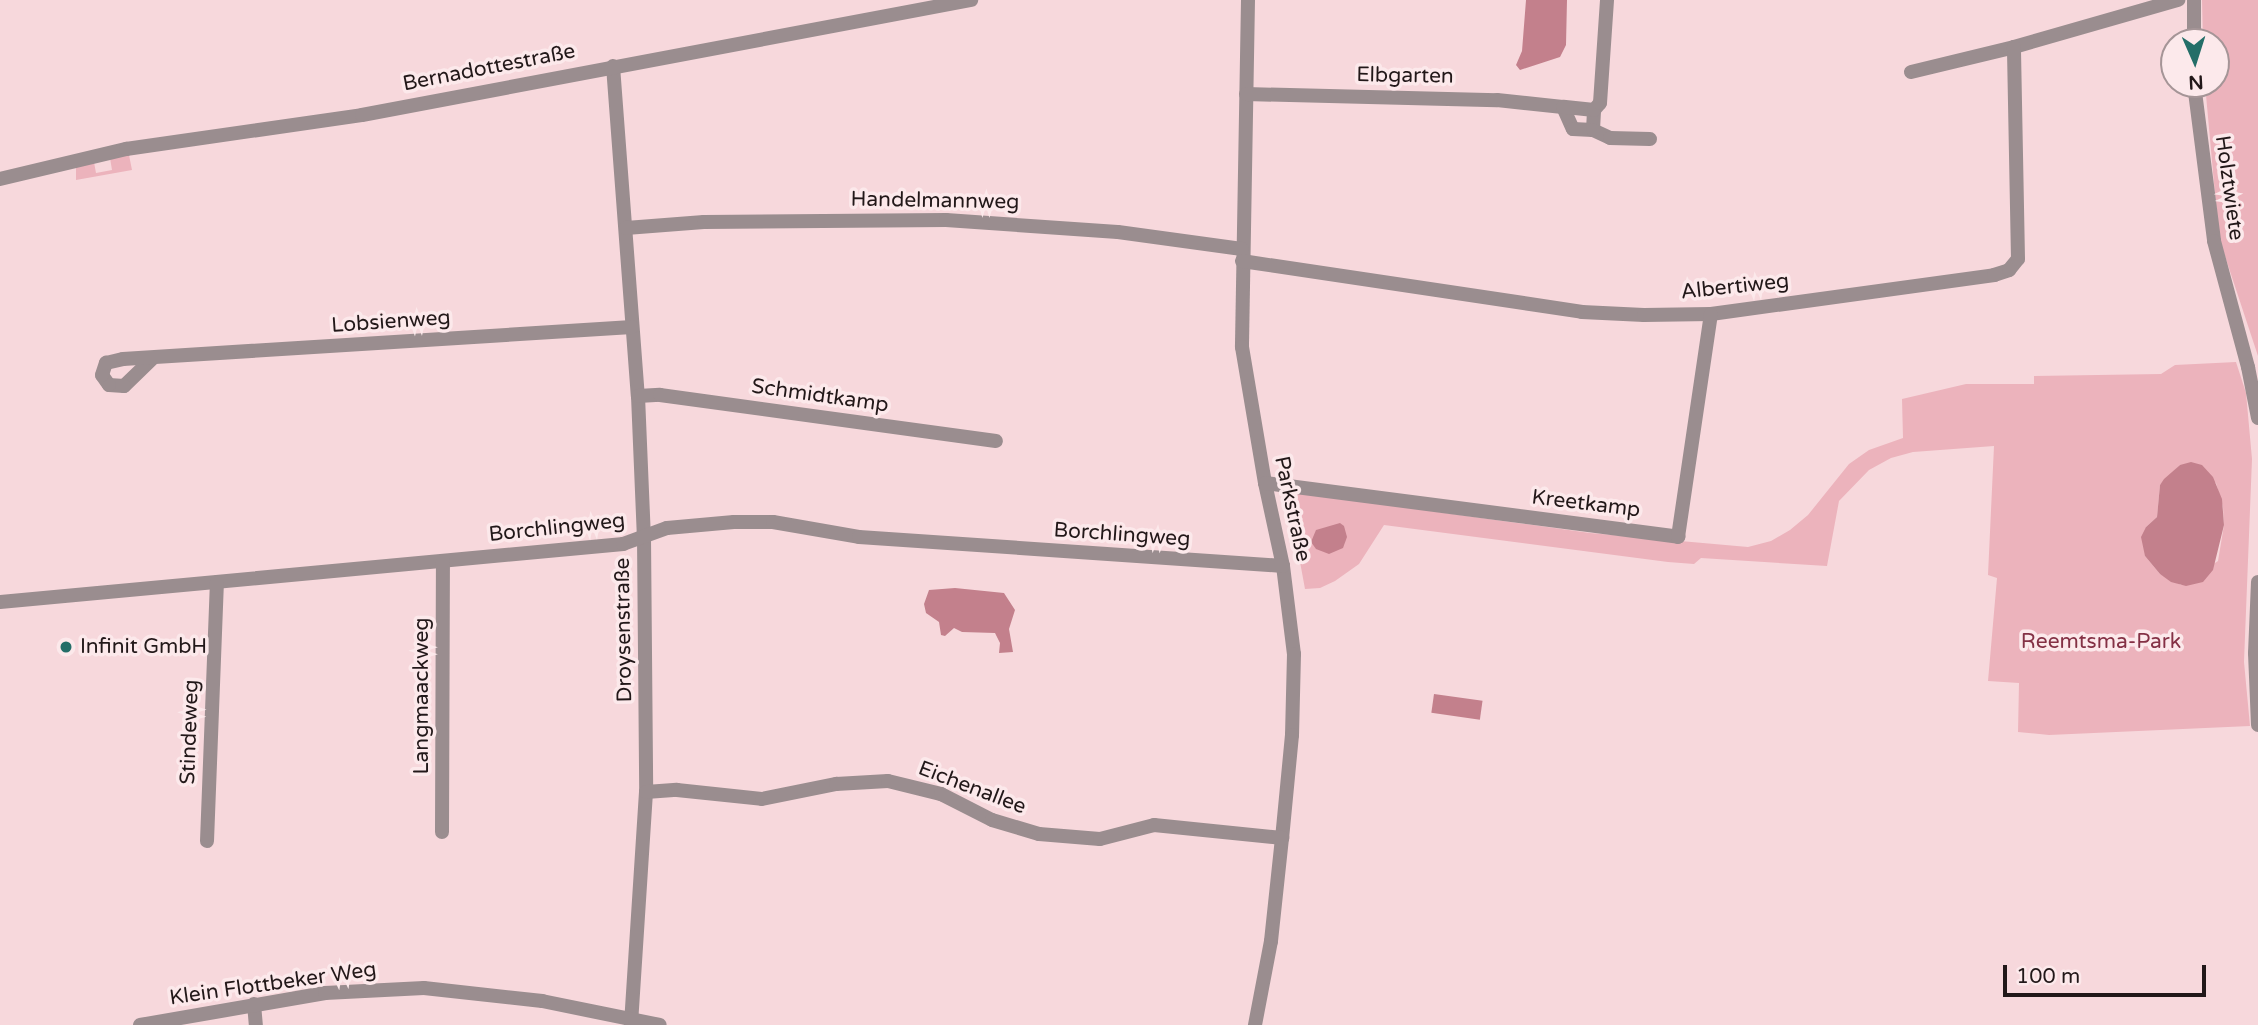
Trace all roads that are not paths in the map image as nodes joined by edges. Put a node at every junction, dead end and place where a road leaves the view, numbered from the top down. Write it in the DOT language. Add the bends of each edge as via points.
graph roads {
  1 [pos="971,0"];
  2 [pos="1248,0"];
  3 [pos="1607,0"];
  4 [pos="2178,0"];
  5 [pos="2194,0"];
  6 [pos="2194,28"];
  7 [pos="2014,47"];
  8 [pos="613,66"];
  9 [pos="1911,72"];
  10 [pos="1246,94"];
  11 [pos="2196,98"];
  12 [pos="1563,107"];
  13 [pos="1594,110"];
  14 [pos="1593,130"];
  15 [pos="1650,139"];
  16 [pos="5,176"];
  17 [pos="626,228"];
  18 [pos="1242,255"];
  19 [pos="1711,314"];
  20 [pos="632,327"];
  21 [pos="152,359"];
  22 [pos="638,396"];
  23 [pos="2258,418"];
  24 [pos="996,441"];
  25 [pos="1265,483"];
  26 [pos="644,538"];
  27 [pos="443,561"];
  28 [pos="1283,566"];
  29 [pos="217,582"];
  30 [pos="2258,582"];
  31 [pos="0,602"];
  32 [pos="2258,725"];
  33 [pos="646,792"];
  34 [pos="442,832"];
  35 [pos="1282,838"];
  36 [pos="207,841"];
  37 [pos="254,1004"];
  38 [pos="632,1022"];
  39 [pos="140,1025"];
  40 [pos="256,1025"];
  41 [pos="660,1025"];
  42 [pos="1255,1025"];
  1 -- 8 [label="street, Bernadottestraße"];
  2 -- 10 [label="street, Parkstraße"];
  3 -- 13 [label="street" via="1600,103"];
  4 -- 7 [label="street"];
  5 -- 6 [label="street"];
  7 -- 9 [label="street"];
  7 -- 19 [label="street, Albertiweg" via="2018,259 2009,270"];
  8 -- 16 [label="street, Bernadottestraße" via="362,115 126,149"];
  8 -- 17 [label="street, Droysenstraße"];
  10 -- 12 [label="street, Elbgarten" via="1401,95"];
  10 -- 18 [label="street, Parkstraße"];
  11 -- 23 [label="street, Holztwiete" via="2214,241"];
  12 -- 13 [label="street, Elbgarten"];
  12 -- 14 [label="street" via="1573,129"];
  13 -- 14 [label="street"];
  14 -- 15 [label="street" via="1611,138"];
  17 -- 18 [label="street, Handelmannweg" via="704,222 946,220 1118,232"];
  17 -- 20 [label="street, Droysenstraße"];
  18 -- 19 [label="street, Albertiweg" via="1582,312"];
  18 -- 25 [label="street, Parkstraße" via="1244,369"];
  19 -- 25 [label="street, Kreetkamp" via="1678,537"];
  20 -- 21 [label="street, Lobsienweg"];
  20 -- 22 [label="street, Droysenstraße"];
  22 -- 24 [label="street, Schmidtkamp" via="660,395"];
  22 -- 26 [label="street, Droysenstraße"];
  25 -- 28 [label="street, Parkstraße"];
  26 -- 27 [label="street, Borchlingweg" via="623,544"];
  26 -- 28 [label="street, Borchlingweg" via="684,525 773,522 859,537"];
  26 -- 33 [label="street, Droysenstraße"];
  27 -- 29 [label="street, Borchlingweg"];
  27 -- 34 [label="street, Langmaackweg"];
  28 -- 35 [label="street, Parkstraße" via="1294,692"];
  29 -- 31 [label="street, Borchlingweg"];
  29 -- 36 [label="street, Stindeweg"];
  30 -- 32 [label="street"];
  33 -- 35 [label="street, Eichenallee" via="677,790 762,799 836,784 888,781 933,791 992,820 1039,834 1100,839 1154,825"];
  33 -- 38 [label="street, Droysenstraße"];
  35 -- 42 [label="street, Parkstraße" via="1271,940"];
  37 -- 38 [label="street, Klein Flottbeker Weg" via="325,993 424,988 542,1001"];
  37 -- 39 [label="street, Klein Flottbeker Weg"];
  37 -- 40 [label="street"];
  38 -- 41 [label="street, Klein Flottbeker Weg"];
}
